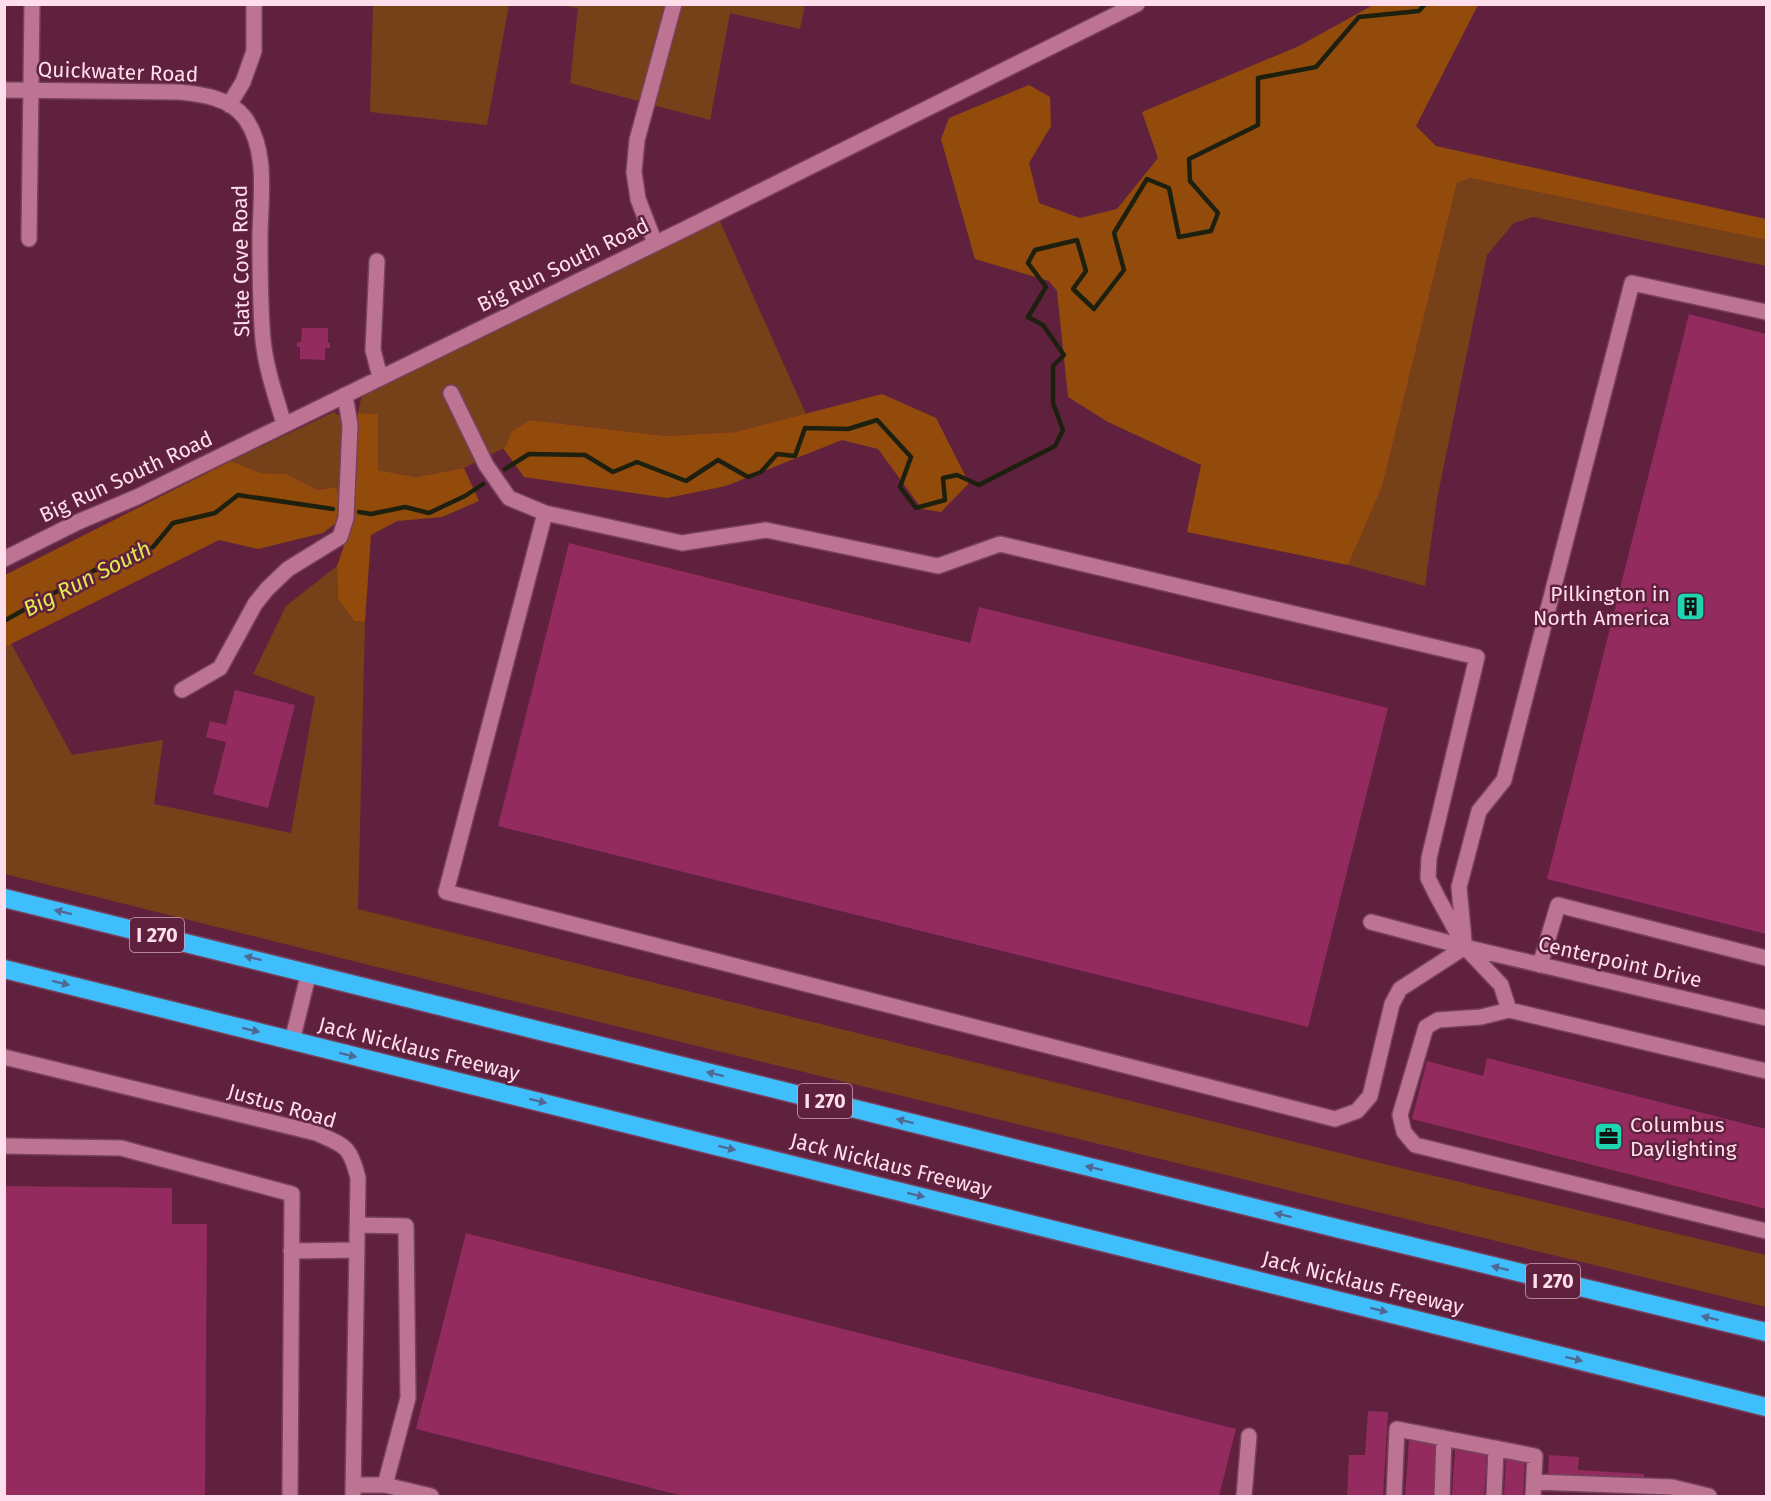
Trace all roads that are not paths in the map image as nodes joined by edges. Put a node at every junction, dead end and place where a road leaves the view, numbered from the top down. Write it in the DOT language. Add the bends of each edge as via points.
graph roads {
  1 [pos="32,4"];
  2 [pos="254,4"];
  3 [pos="674,4"];
  4 [pos="1137,4"];
  5 [pos="4,90"];
  6 [pos="31,90"];
  7 [pos="229,105"];
  8 [pos="29,239"];
  9 [pos="655,243"];
  10 [pos="377,261"];
  11 [pos="1767,312"];
  12 [pos="380,377"];
  13 [pos="451,393"];
  14 [pos="345,395"];
  15 [pos="284,424"];
  16 [pos="545,513"];
  17 [pos="5,557"];
  18 [pos="182,690"];
  19 [pos="4,898"];
  20 [pos="1371,922"];
  21 [pos="1465,947"];
  22 [pos="1767,958"];
  23 [pos="1540,964"];
  24 [pos="4,969"];
  25 [pos="309,972"];
  26 [pos="1509,1010"];
  27 [pos="1767,1018"];
  28 [pos="292,1041"];
  29 [pos="4,1057"];
  30 [pos="1767,1071"];
  31 [pos="4,1146"];
  32 [pos="357,1225"];
  33 [pos="1767,1231"];
  34 [pos="357,1250"];
  35 [pos="291,1251"];
  36 [pos="1767,1332"];
  37 [pos="1650,1379"];
  38 [pos="1767,1407"];
  39 [pos="1767,1416"];
  40 [pos="1249,1436"];
  41 [pos="1444,1438"];
  42 [pos="1496,1448"];
  43 [pos="385,1485"];
  44 [pos="1534,1489"];
  45 [pos="353,1491"];
  46 [pos="290,1497"];
  47 [pos="431,1497"];
  48 [pos="1244,1497"];
  49 [pos="1394,1497"];
  50 [pos="1442,1497"];
  51 [pos="1494,1497"];
  52 [pos="1709,1497"];
  1 -- 6 [label="street"];
  2 -- 7 [label="street" via="254,51 243,82"];
  3 -- 9 [label="street" via="637,140 634,172 638,199"];
  4 -- 9 [label="street, Big Run South Road"];
  5 -- 6 [label="street, Quickwater Road"];
  6 -- 7 [label="street, Quickwater Road" via="187,92 205,94"];
  6 -- 8 [label="street"];
  7 -- 15 [label="street, Slate Cove Road" via="243,116 259,148 263,340"];
  9 -- 12 [label="street, Big Run South Road"];
  10 -- 12 [label="street" via="373,350"];
  11 -- 21 [label="street" via="1632,283 1504,780 1479,811 1459,887"];
  12 -- 14 [label="street, Big Run South Road"];
  13 -- 16 [label="street" via="486,465 509,498"];
  14 -- 15 [label="street, Big Run South Road"];
  14 -- 18 [label="street" via="350,426 346,518 340,537 288,569 255,604 220,668"];
  15 -- 17 [label="street, Big Run South Road"];
  16 -- 21 [label="street" via="682,543 766,530 938,566 1000,544 1477,657 1429,858 1428,878"];
  16 -- 21 [label="street" via="446,892 1335,1119 1356,1111 1370,1096 1392,1004 1400,989"];
  25 -- 19 [label="highway, I 270, one-way"];
  20 -- 21 [label="street, Centerpoint Drive"];
  21 -- 23 [label="street, Centerpoint Drive"];
  21 -- 26 [label="street" via="1501,985"];
  22 -- 23 [label="street" via="1558,905"];
  23 -- 27 [label="street, Centerpoint Drive"];
  24 -- 28 [label="highway, Jack Nicklaus Freeway, one-way"];
  25 -- 28 [label="street"];
  36 -- 25 [label="highway, I 270, one-way"];
  26 -- 30 [label="street"];
  26 -- 33 [label="street" via="1481,1017 1438,1020 1426,1027 1400,1115 1404,1132 1416,1145"];
  28 -- 37 [label="highway, Jack Nicklaus Freeway, one-way"];
  29 -- 32 [label="street, Justus Road" via="316,1133 342,1145 353,1157 358,1178"];
  31 -- 35 [label="street" via="121,1148 292,1194"];
  32 -- 34 [label="street, Justus Road"];
  32 -- 43 [label="street" via="406,1226 408,1398"];
  34 -- 35 [label="street"];
  34 -- 45 [label="street, Justus Road"];
  35 -- 46 [label="street"];
  37 -- 38 [label="highway, Jack Nicklaus Freeway"];
  37 -- 39 [label="highway"];
  40 -- 48 [label="street"];
  41 -- 42 [label="street"];
  41 -- 49 [label="street" via="1397,1429"];
  41 -- 50 [label="street"];
  42 -- 44 [label="street" via="1535,1456"];
  42 -- 51 [label="street"];
  43 -- 45 [label="street"];
  43 -- 47 [label="street"];
  44 -- 52 [label="street" via="1672,1487"];
}
